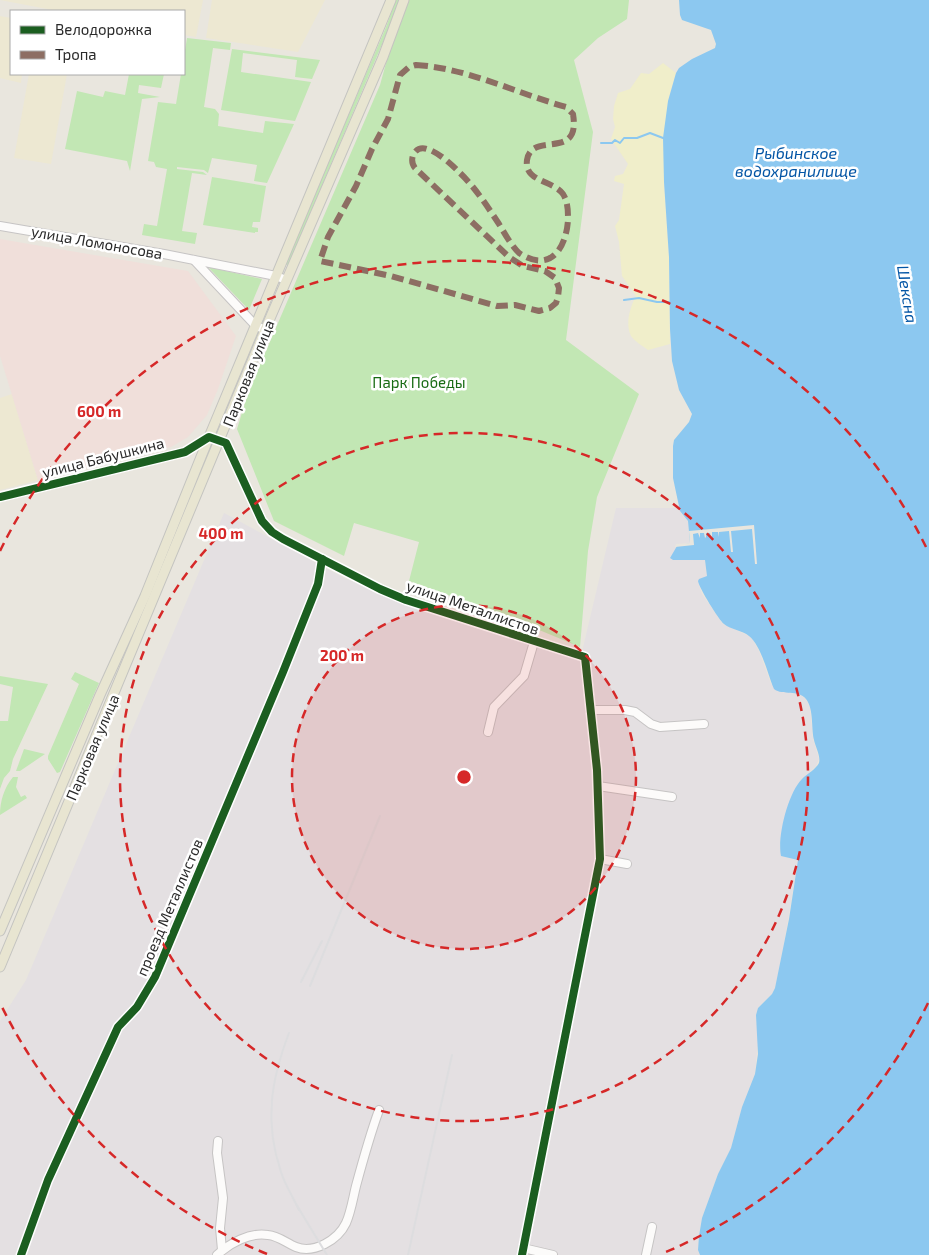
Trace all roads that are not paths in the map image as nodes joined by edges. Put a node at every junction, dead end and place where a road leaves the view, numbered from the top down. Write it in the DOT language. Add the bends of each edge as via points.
graph roads {
  1 [pos="392,0"];
  2 [pos="404,0"];
  3 [pos="0,226"];
  4 [pos="194,260"];
  5 [pos="276,276"];
  6 [pos="286,280"];
  7 [pos="255,325"];
  8 [pos="265,330"];
  9 [pos="209,437"];
  10 [pos="220,440"];
  11 [pos="0,497"];
  12 [pos="322,560"];
  13 [pos="534,642"];
  14 [pos="590,710"];
  15 [pos="704,724"];
  16 [pos="488,732"];
  17 [pos="598,786"];
  18 [pos="672,797"];
  19 [pos="600,858"];
  20 [pos="627,864"];
  21 [pos="0,931"];
  22 [pos="0,967"];
  23 [pos="379,1110"];
  24 [pos="218,1141"];
  25 [pos="652,1228"];
  26 [pos="522,1251"];
  27 [pos="219,1252"];
  28 [pos="21,1255"];
  29 [pos="553,1255"];
  30 [pos="646,1255"];
  1 -- 5 [label="main road, Парковая улица"];
  2 -- 6 [label="main road, Парковая улица"];
  3 -- 4 [label="street, улица Ломоносова"];
  4 -- 5 [label="street, улица Ломоносова"];
  4 -- 7 [label="street"];
  5 -- 6 [label="street, улица Ломоносова"];
  5 -- 7 [label="main road, Парковая улица"];
  6 -- 8 [label="main road, Парковая улица"];
  7 -- 8 [label="street"];
  7 -- 9 [label="main road, Парковая улица"];
  8 -- 10 [label="main road, Парковая улица"];
  9 -- 10 [label="street"];
  9 -- 11 [label="street, улица Бабушкина" via="185,452"];
  9 -- 21 [label="main road, Парковая улица" via="149,588"];
  10 -- 12 [label="street, улица Металлистов" via="226,443 262,521 277,535"];
  10 -- 22 [label="main road, Парковая улица"];
  12 -- 13 [label="street, улица Металлистов" via="406,600"];
  12 -- 28 [label="street, проезд Металлистов" via="318,584 297,637 156,977 137,1007 118,1026 48,1180"];
  13 -- 14 [label="street, улица Металлистов" via="585,657"];
  13 -- 16 [label="street" via="524,676 494,707"];
  14 -- 15 [label="street" via="634,712 660,727"];
  14 -- 17 [label="street, улица Металлистов"];
  17 -- 18 [label="street"];
  17 -- 19 [label="street, улица Металлистов"];
  19 -- 20 [label="street"];
  19 -- 26 [label="street, улица Металлистов"];
  23 -- 27 [label="street" via="346,1223 336,1238 306,1250 266,1234 228,1245"];
  24 -- 27 [label="street" via="224,1198"];
  25 -- 30 [label="street"];
  26 -- 29 [label="street"];
}
